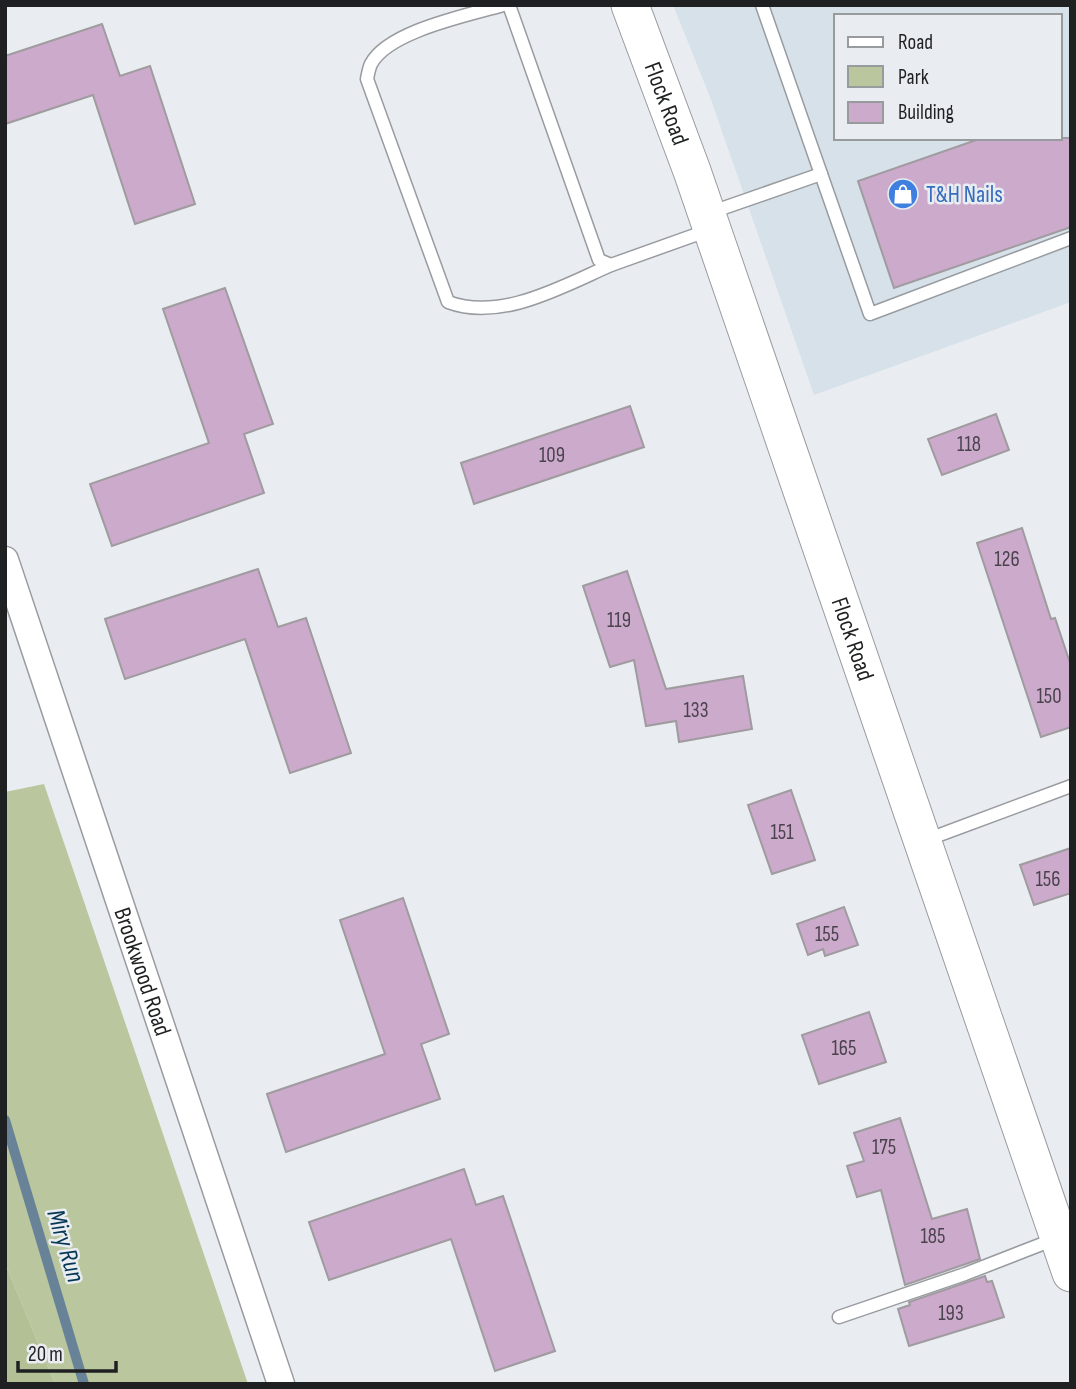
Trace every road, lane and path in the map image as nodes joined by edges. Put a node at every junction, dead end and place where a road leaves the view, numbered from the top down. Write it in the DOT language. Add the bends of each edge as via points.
graph roads {
  1 [pos="503,5"];
  2 [pos="509,5"];
  3 [pos="630,5"];
  4 [pos="762,5"];
  5 [pos="821,174"];
  6 [pos="709,221"];
  7 [pos="1071,238"];
  8 [pos="611,265"];
  9 [pos="5,560"];
  10 [pos="1071,786"];
  11 [pos="922,841"];
  12 [pos="1059,1238"];
  13 [pos="1071,1273"];
  14 [pos="839,1317"];
  15 [pos="281,1384"];
  1 -- 8 [label="lane" via="411,33 379,54 367,79 448,302 466,308 511,305"];
  2 -- 8 [label="lane" via="599,260"];
  3 -- 6 [label="main road, Flock Road"];
  4 -- 5 [label="lane"];
  5 -- 6 [label="lane"];
  5 -- 7 [label="lane" via="870,314"];
  6 -- 8 [label="lane"];
  6 -- 11 [label="main road, Flock Road"];
  9 -- 15 [label="street, Brookwood Road"];
  10 -- 11 [label="lane"];
  11 -- 12 [label="main road, Flock Road"];
  12 -- 13 [label="main road, Flock Road"];
  12 -- 14 [label="lane"];
}
